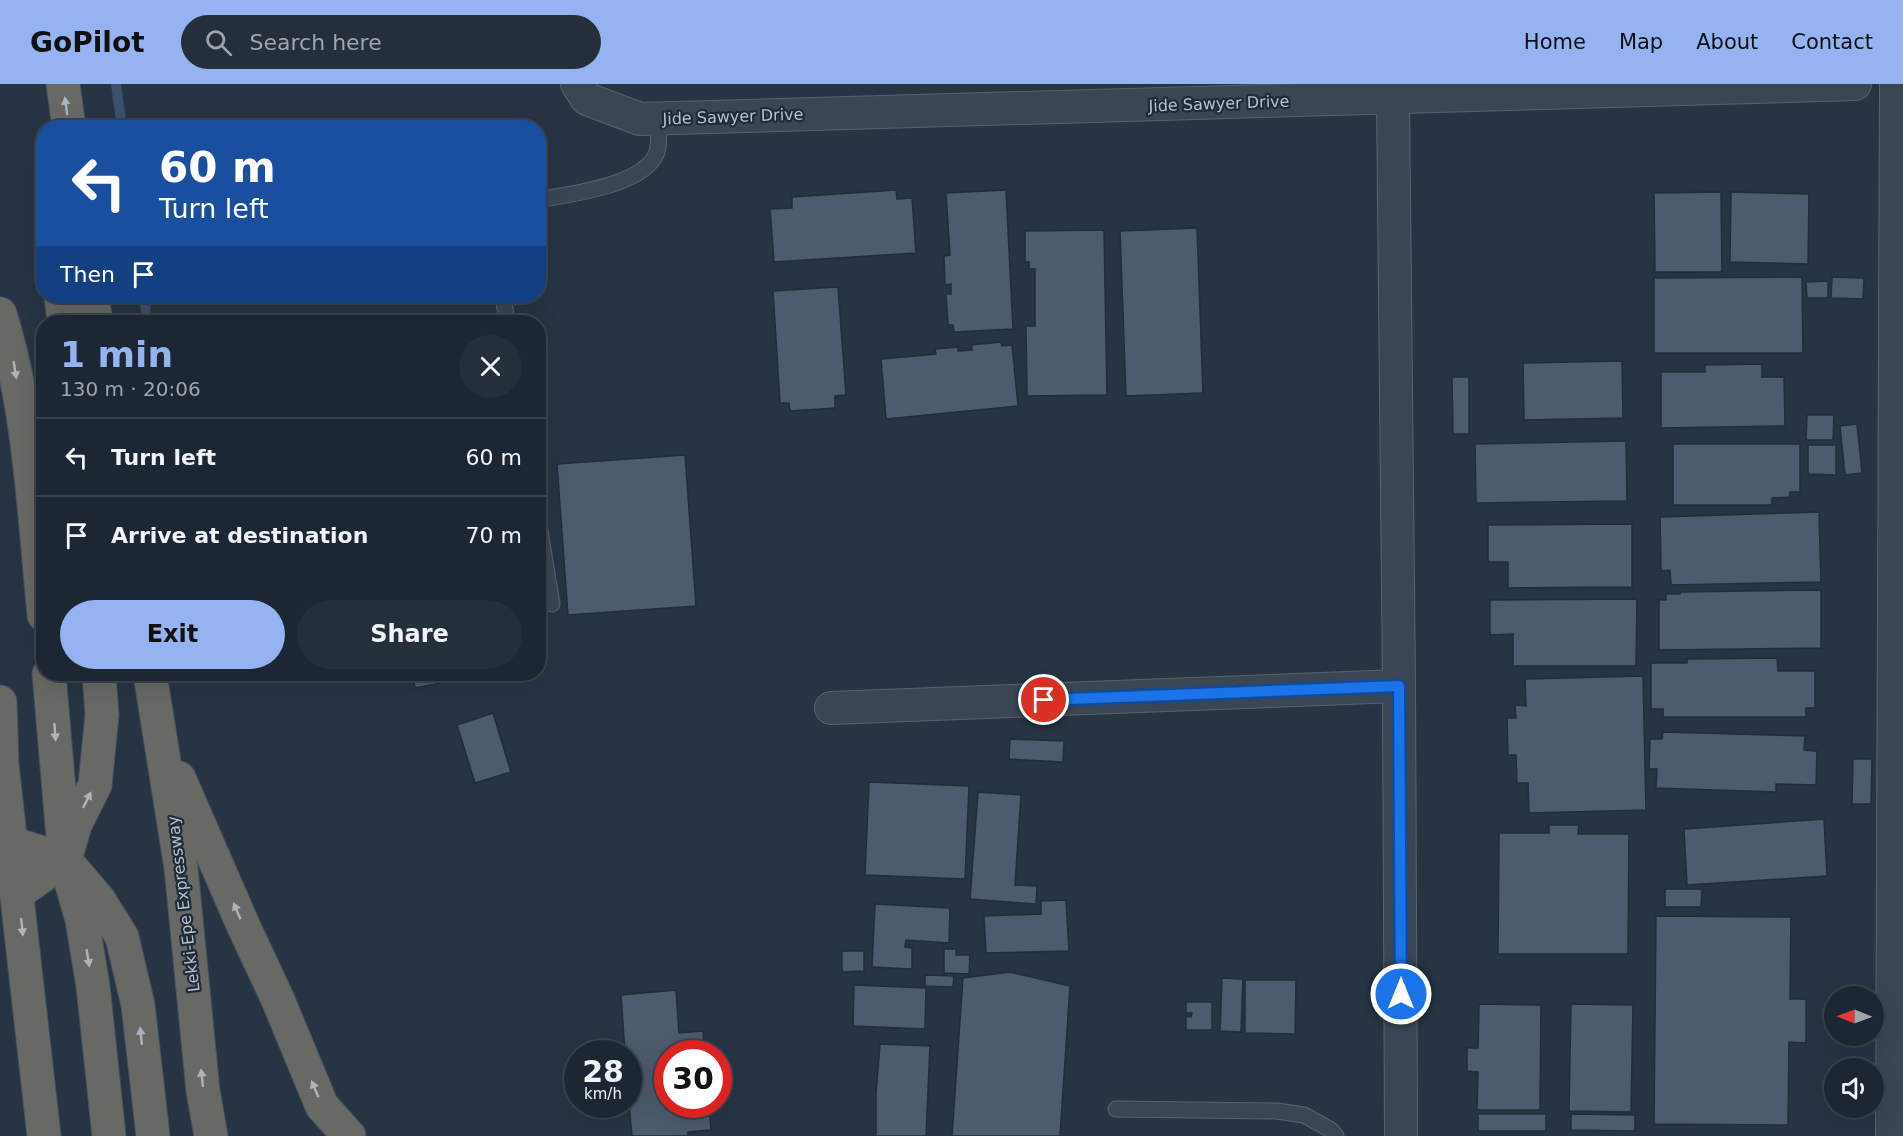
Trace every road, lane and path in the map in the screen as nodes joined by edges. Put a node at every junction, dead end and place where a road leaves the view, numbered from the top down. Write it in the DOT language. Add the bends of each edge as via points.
graph roads {
  1 [pos="63,84"];
  2 [pos="1855,84"];
  3 [pos="1896,84"];
  4 [pos="582,92"];
  5 [pos="1393,98"];
  6 [pos="658,118"];
  7 [pos="68,120"];
  8 [pos="546,198"];
  9 [pos="0,314"];
  10 [pos="36,542"];
  11 [pos="546,567"];
  12 [pos="552,604"];
  13 [pos="1898,673"];
  14 [pos="50,681"];
  15 [pos="100,681"];
  16 [pos="151,681"];
  17 [pos="1399,686"];
  18 [pos="0,702"];
  19 [pos="831,708"];
  20 [pos="160,735"];
  21 [pos="11,843"];
  22 [pos="65,860"];
  23 [pos="18,893"];
  24 [pos="1116,1109"];
  25 [pos="44,1136"];
  26 [pos="109,1136"];
  27 [pos="153,1136"];
  28 [pos="211,1136"];
  29 [pos="349,1136"];
  30 [pos="1336,1136"];
  31 [pos="1401,1136"];
  32 [pos="1892,1136"];
  7 -- 1 [label="highway, one-way"];
  2 -- 5 [label="street, Jide Sawyer Drive"];
  3 -- 13 [label="street"];
  4 -- 6 [label="street, Jide Sawyer Drive" via="640,119"];
  5 -- 6 [label="street, Jide Sawyer Drive"];
  5 -- 17 [label="street"];
  6 -- 8 [label="lane" via="657,152 643,171 608,186"];
  9 -- 10 [label="highway, one-way" via="12,352 22,414"];
  11 -- 12 [label="lane"];
  13 -- 32 [label="street"];
  14 -- 22 [label="highway, one-way"];
  22 -- 15 [label="highway, one-way" via="75,825 95,785 102,715"];
  16 -- 20 [label="highway, Lekki-Epe Expressway"];
  17 -- 19 [label="street"];
  17 -- 31 [label="street"];
  18 -- 21 [label="highway"];
  28 -- 20 [label="highway, Lekki-Epe Expressway, one-way" via="181,868"];
  29 -- 20 [label="highway, one-way" via="322,1106"];
  21 -- 22 [label="highway"];
  21 -- 23 [label="highway"];
  22 -- 23 [label="highway"];
  22 -- 26 [label="highway, one-way" via="82,920 93,986"];
  27 -- 22 [label="highway, one-way" via="138,1005 122,937 99,900"];
  23 -- 25 [label="highway, one-way"];
  24 -- 30 [label="lane" via="1277,1111 1304,1115"];
}
